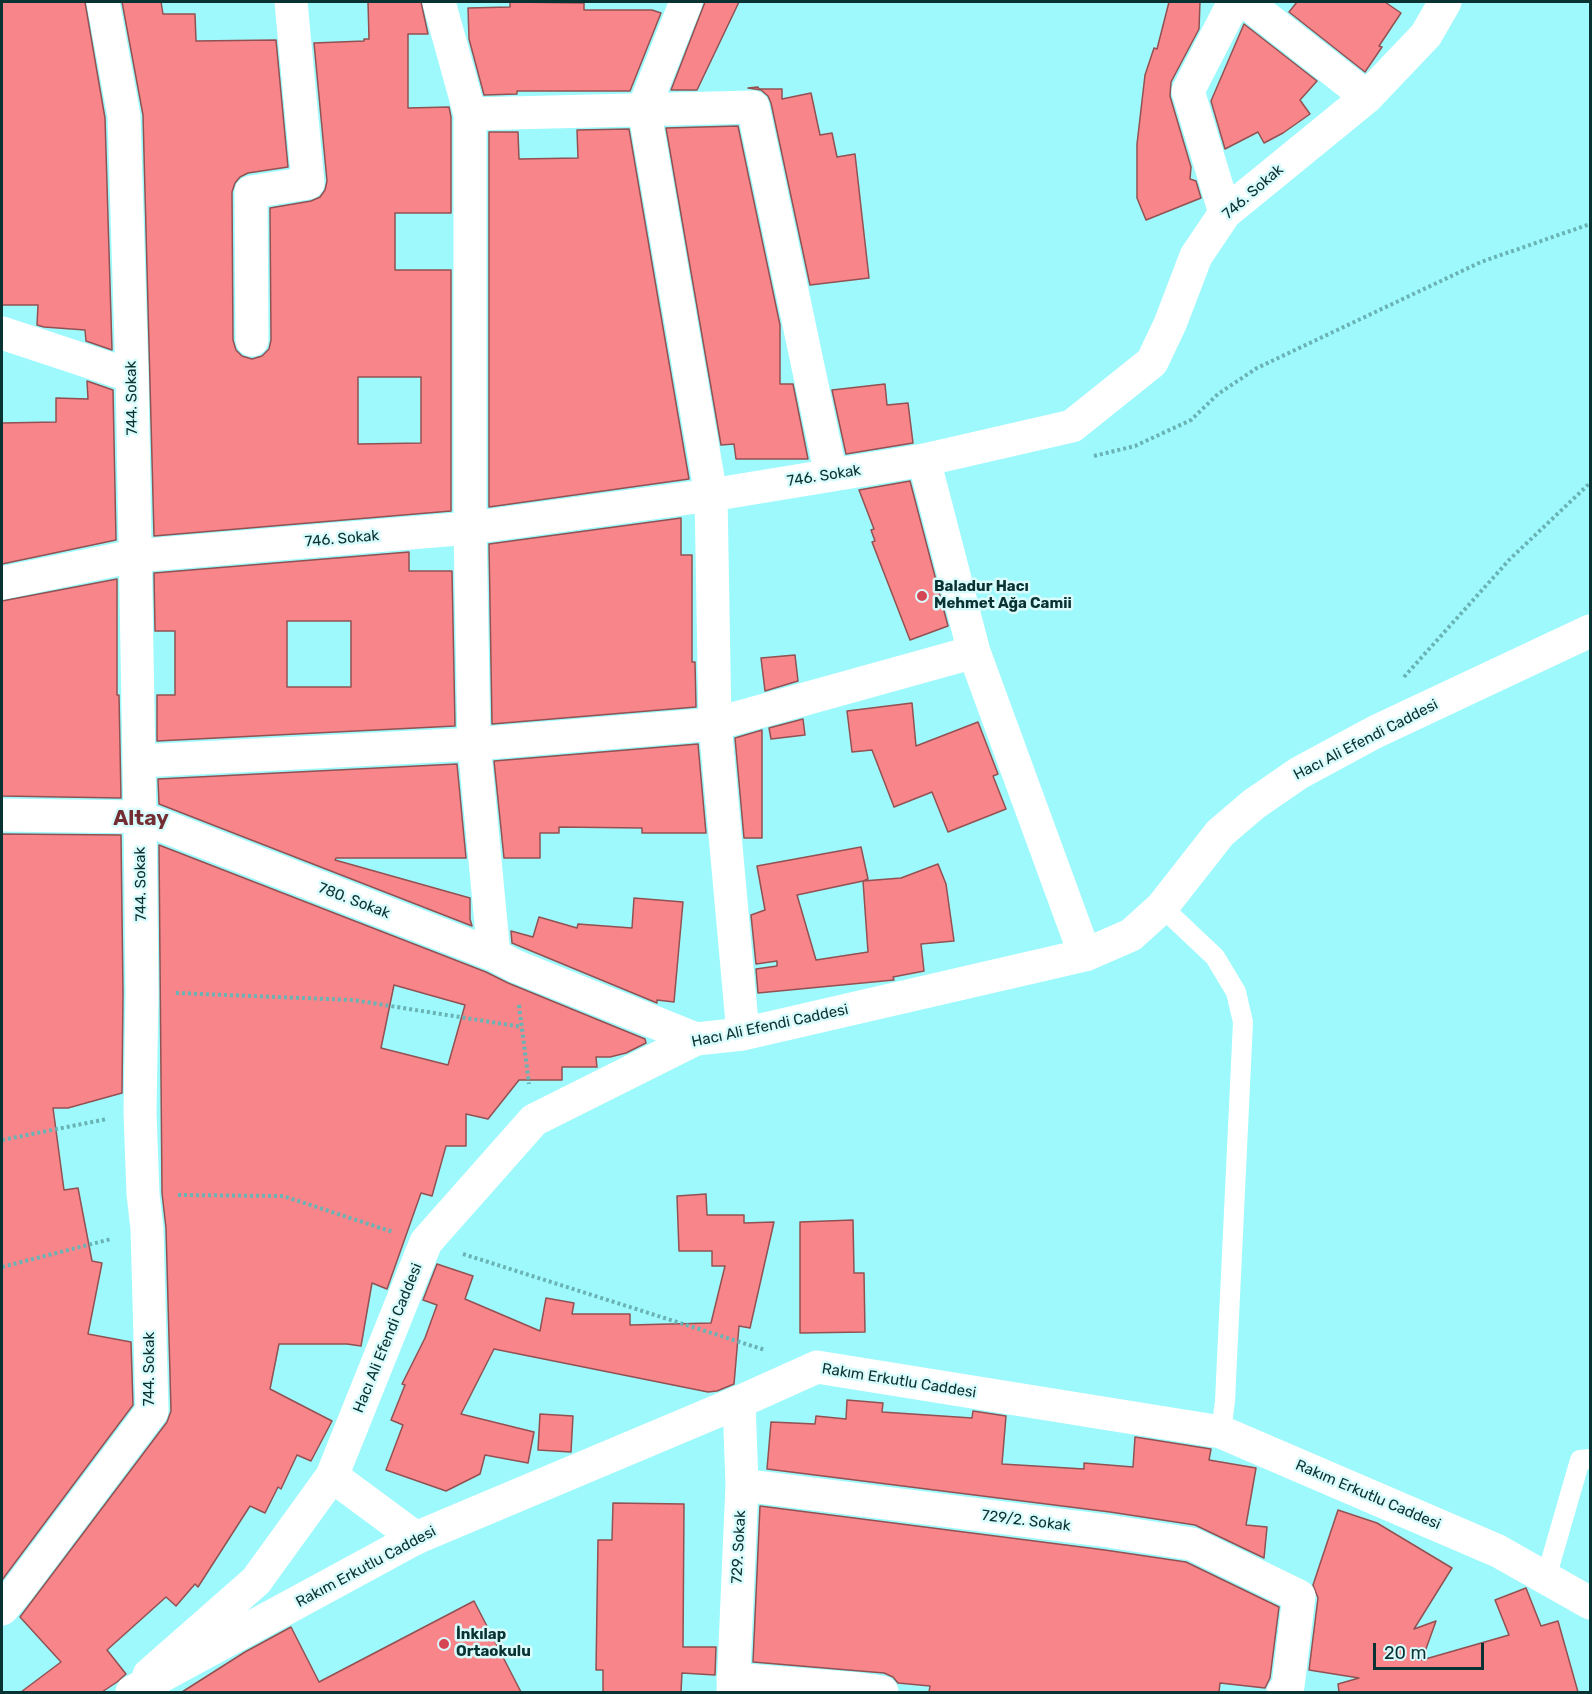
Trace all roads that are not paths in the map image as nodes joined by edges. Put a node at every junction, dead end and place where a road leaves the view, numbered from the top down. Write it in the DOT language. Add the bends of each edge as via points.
graph roads {
  1 [pos="103,2"];
  2 [pos="291,2"];
  3 [pos="439,2"];
  4 [pos="686,2"];
  5 [pos="1234,2"];
  6 [pos="1246,2"];
  7 [pos="1445,2"];
  8 [pos="1367,96"];
  9 [pos="644,108"];
  10 [pos="470,114"];
  11 [pos="1225,213"];
  12 [pos="2,333"];
  13 [pos="252,340"];
  14 [pos="132,376"];
  15 [pos="924,460"];
  16 [pos="831,475"];
  17 [pos="711,495"];
  18 [pos="470,528"];
  19 [pos="134,556"];
  20 [pos="2,583"];
  21 [pos="1590,631"];
  22 [pos="974,652"];
  23 [pos="715,724"];
  24 [pos="474,744"];
  25 [pos="139,761"];
  26 [pos="2,815"];
  27 [pos="140,817"];
  28 [pos="1162,907"];
  29 [pos="1085,955"];
  30 [pos="504,960"];
  31 [pos="743,1034"];
  32 [pos="696,1039"];
  33 [pos="739,1402"];
  34 [pos="1221,1432"];
  35 [pos="1590,1459"];
  36 [pos="332,1476"];
  37 [pos="742,1485"];
  38 [pos="416,1538"];
  39 [pos="1546,1578"];
  40 [pos="1590,1603"];
  41 [pos="2,1609"];
  42 [pos="733,1686"];
  43 [pos="130,1692"];
  44 [pos="882,1692"];
  45 [pos="1283,1692"];
  1 -- 14 [label="street, 744. Sokak" via="124,116"];
  2 -- 13 [label="street" via="308,183 251,192"];
  3 -- 10 [label="street"];
  4 -- 9 [label="street"];
  5 -- 11 [label="street" via="1188,91"];
  6 -- 8 [label="street"];
  7 -- 8 [label="street, 746. Sokak" via="1426,35"];
  8 -- 11 [label="street, 746. Sokak"];
  9 -- 10 [label="street"];
  9 -- 16 [label="street" via="753,107"];
  9 -- 17 [label="street"];
  10 -- 18 [label="street"];
  11 -- 15 [label="street, 746. Sokak" via="1196,256 1152,362 1072,426"];
  12 -- 14 [label="street"];
  14 -- 19 [label="street, 744. Sokak"];
  15 -- 16 [label="street, 746. Sokak"];
  15 -- 22 [label="street"];
  16 -- 17 [label="street, 746. Sokak"];
  17 -- 18 [label="street, 746. Sokak"];
  17 -- 23 [label="street"];
  18 -- 19 [label="street, 746. Sokak"];
  18 -- 24 [label="street"];
  19 -- 20 [label="street, 746. Sokak"];
  19 -- 25 [label="street, 744. Sokak"];
  21 -- 28 [label="street, Hacı Ali Efendi Caddesi" via="1299,772 1220,833"];
  22 -- 23 [label="street"];
  22 -- 29 [label="street"];
  23 -- 24 [label="street"];
  23 -- 31 [label="street"];
  24 -- 25 [label="street"];
  24 -- 30 [label="street"];
  25 -- 27 [label="street, 744. Sokak"];
  26 -- 27 [label="street, 780. Sokak"];
  27 -- 30 [label="street, 780. Sokak"];
  27 -- 41 [label="street, 744. Sokak" via="140,1113 152,1411"];
  28 -- 29 [label="street, Hacı Ali Efendi Caddesi" via="1131,935"];
  28 -- 34 [label="lane" via="1215,957 1236,992 1243,1022"];
  29 -- 31 [label="street, Hacı Ali Efendi Caddesi"];
  30 -- 32 [label="street, 780. Sokak"];
  31 -- 32 [label="street, Hacı Ali Efendi Caddesi"];
  32 -- 36 [label="street, Hacı Ali Efendi Caddesi" via="534,1120 426,1242"];
  33 -- 34 [label="street, Rakım Erkutlu Caddesi" via="817,1367"];
  33 -- 37 [label="street, 729. Sokak"];
  33 -- 38 [label="street, Rakım Erkutlu Caddesi"];
  34 -- 39 [label="street, Rakım Erkutlu Caddesi" via="1498,1551"];
  35 -- 39 [label="lane" via="1580,1460"];
  36 -- 38 [label="street"];
  36 -- 43 [label="street, Hacı Ali Efendi Caddesi" via="256,1581"];
  37 -- 42 [label="street, 729. Sokak"];
  37 -- 45 [label="street, 729/2. Sokak" via="1192,1544 1299,1596 1288,1686"];
  38 -- 43 [label="street, Rakım Erkutlu Caddesi"];
  39 -- 40 [label="street, Rakım Erkutlu Caddesi"];
  42 -- 44 [label="street"];
}
